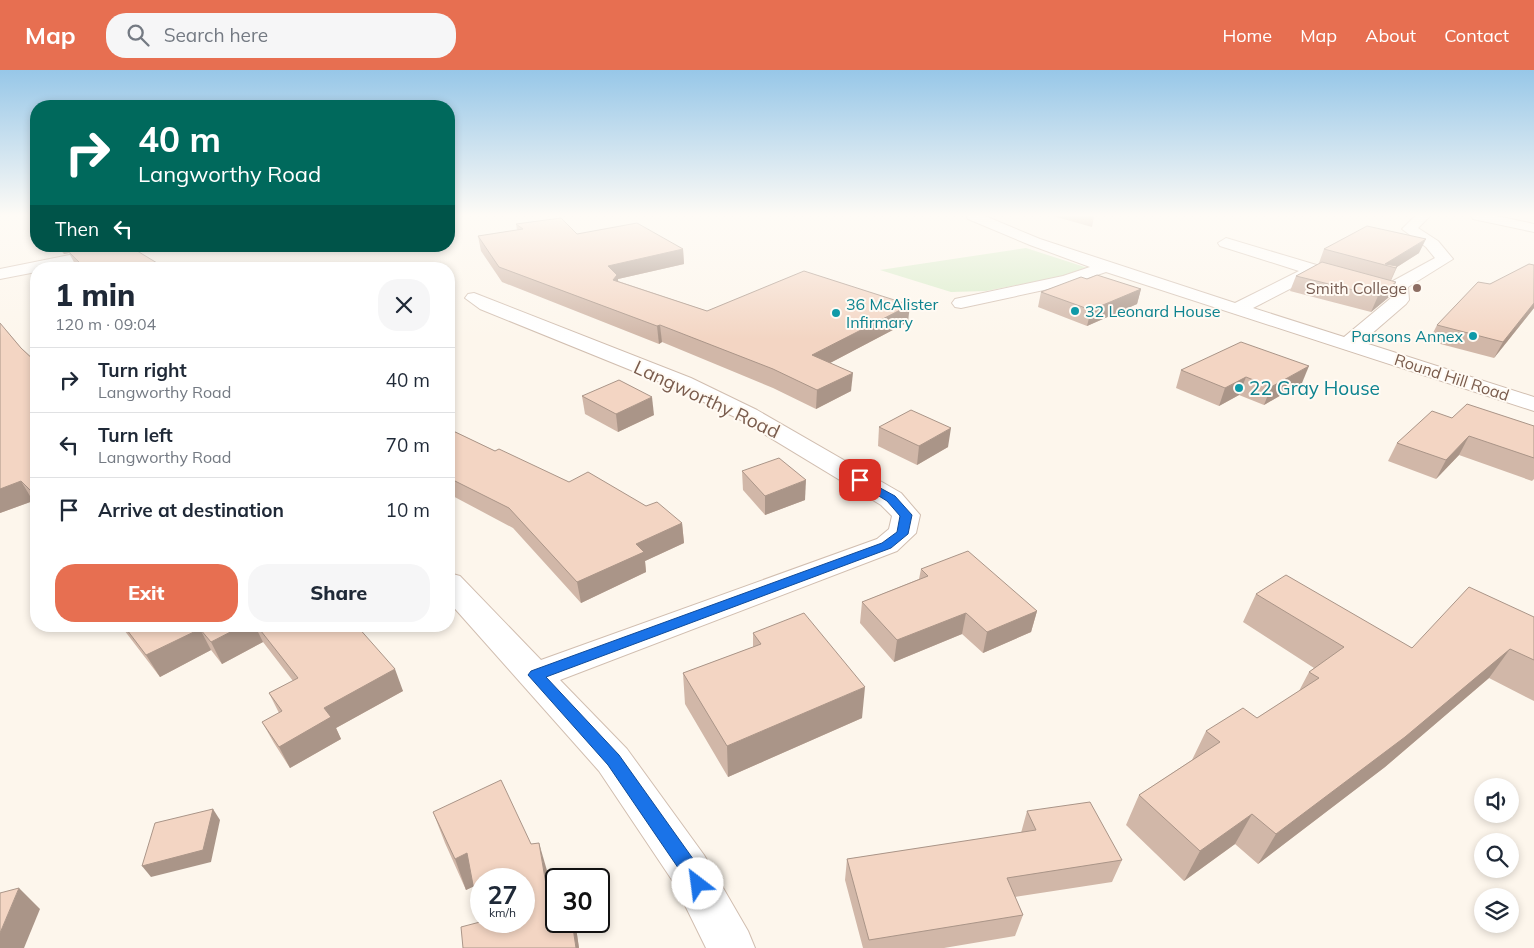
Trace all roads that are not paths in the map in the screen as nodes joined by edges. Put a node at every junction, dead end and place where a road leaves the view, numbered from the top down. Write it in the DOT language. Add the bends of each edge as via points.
graph roads {
  1 [pos="86,257"];
  2 [pos="1088,257"];
  3 [pos="1275,257"];
  4 [pos="1443,257"];
  5 [pos="0,260"];
  6 [pos="61,262"];
  7 [pos="1106,267"];
  8 [pos="30,268"];
  9 [pos="1313,270"];
  10 [pos="7,273"];
  11 [pos="1357,282"];
  12 [pos="30,284"];
  13 [pos="1384,289"];
  14 [pos="1401,294"];
  15 [pos="474,298"];
  16 [pos="962,303"];
  17 [pos="1237,309"];
  18 [pos="1348,344"];
  19 [pos="1534,404"];
  20 [pos="455,589"];
  21 [pos="536,675"];
  22 [pos="731,948"];
  1 -- 6 [label="street"];
  2 -- 7 [label="street, Round Hill Road"];
  3 -- 9 [label="street"];
  4 -- 14 [label="street" via="1399,285"];
  5 -- 10 [label="street"];
  7 -- 16 [label="street" via="1067,280"];
  7 -- 17 [label="street, Round Hill Road"];
  8 -- 10 [label="street"];
  9 -- 11 [label="street"];
  9 -- 17 [label="street"];
  10 -- 12 [label="street"];
  13 -- 14 [label="street"];
  14 -- 18 [label="street" via="1400,300"];
  15 -- 21 [label="street, Langworthy Road" via="486,306 683,383 749,414 891,499 906,515 902,534 887,545"];
  17 -- 18 [label="street, Round Hill Road"];
  18 -- 19 [label="street, Round Hill Road"];
  20 -- 21 [label="street"];
  21 -- 22 [label="street" via="613,760 690,869"];
}
